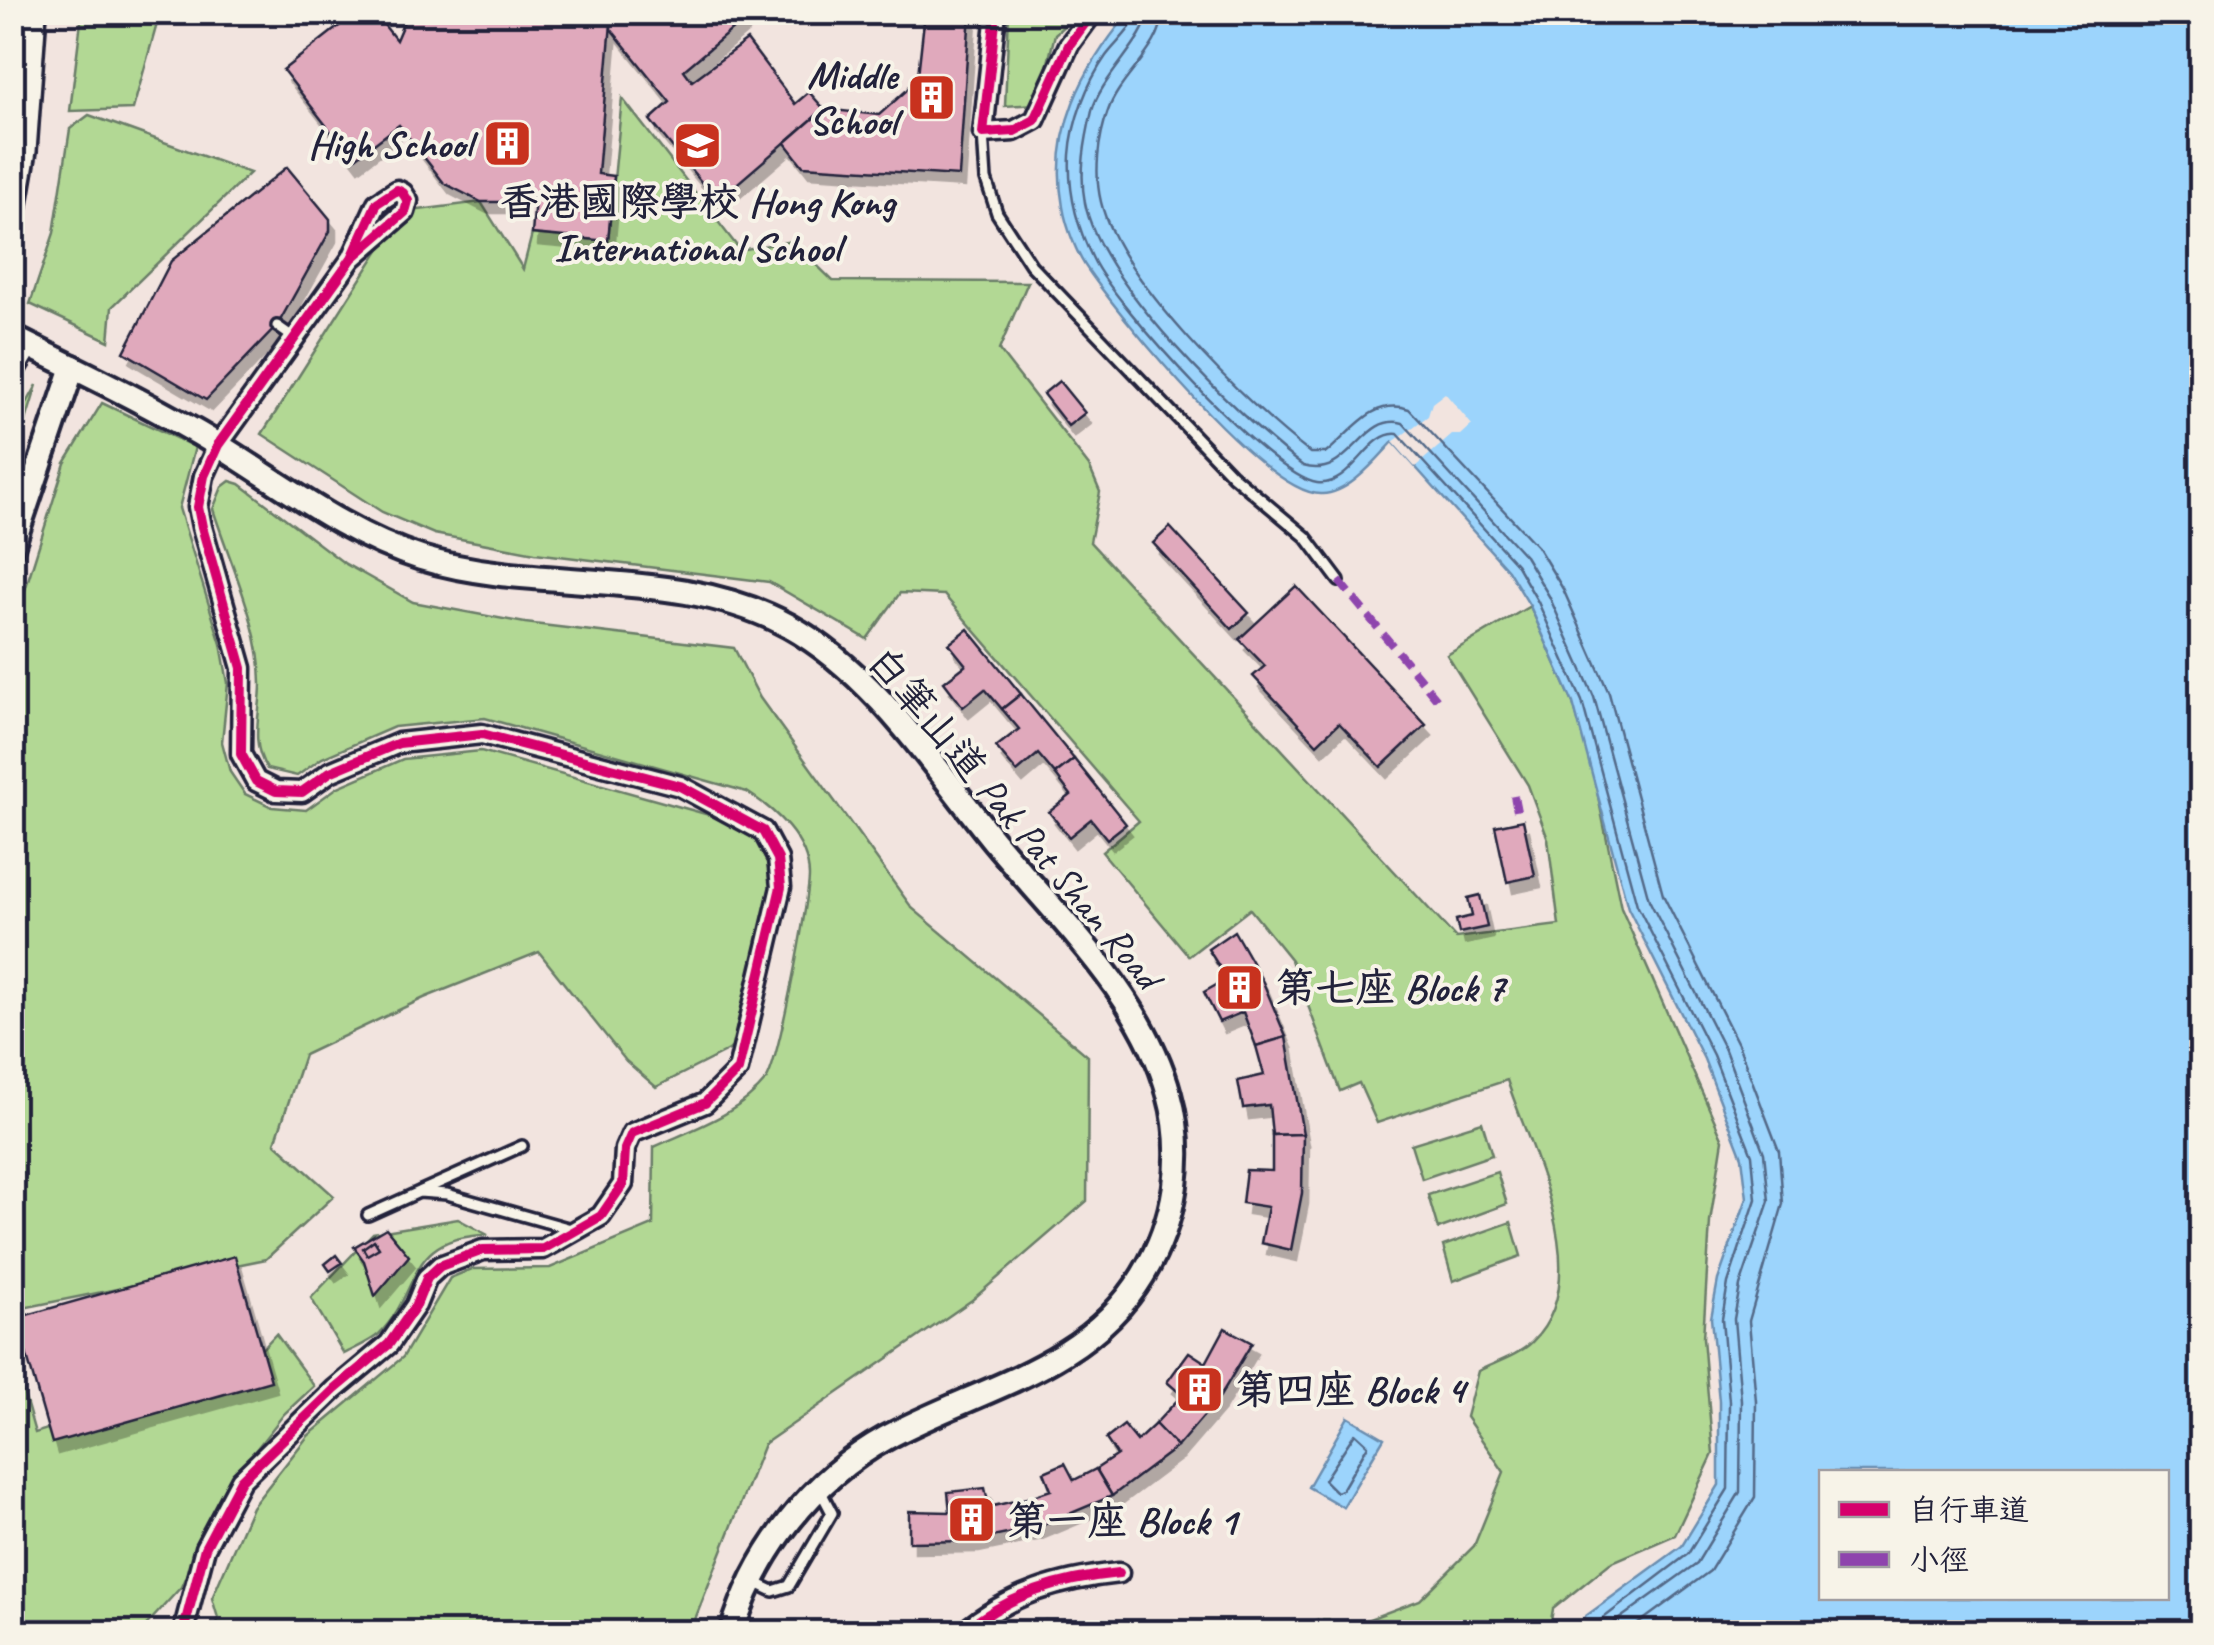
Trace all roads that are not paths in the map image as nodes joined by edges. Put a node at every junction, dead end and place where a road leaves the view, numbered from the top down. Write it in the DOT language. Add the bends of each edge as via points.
graph roads {
  1 [pos="33,12"];
  2 [pos="996,12"];
  3 [pos="1093,12"];
  4 [pos="984,133"];
  5 [pos="12,215"];
  6 [pos="352,258"];
  7 [pos="276,326"];
  8 [pos="294,338"];
  9 [pos="23,342"];
  10 [pos="73,367"];
  11 [pos="12,383"];
  12 [pos="218,445"];
  13 [pos="12,547"];
  14 [pos="1340,581"];
  15 [pos="522,1146"];
  16 [pos="419,1192"];
  17 [pos="368,1215"];
  18 [pos="578,1232"];
  19 [pos="818,1488"];
  20 [pos="1119,1573"];
  21 [pos="752,1582"];
  22 [pos="184,1632"];
  23 [pos="732,1632"];
  24 [pos="964,1632"];
  1 -- 5 [label="main road"];
  2 -- 4 [label="street"];
  3 -- 4 [label="street" via="1069,45 1034,120 1014,131"];
  4 -- 14 [label="lane" via="986,179 997,213 1031,264 1232,475 1306,537"];
  6 -- 8 [label="street"];
  7 -- 8 [label="lane"];
  8 -- 12 [label="street"];
  9 -- 10 [label="street, 白筆山道 Pak Pat Shan Road"];
  9 -- 11 [label="lane"];
  10 -- 12 [label="street, 白筆山道 Pak Pat Shan Road"];
  10 -- 13 [label="street"];
  12 -- 18 [label="street" via="198,507 237,640 243,682 239,740 256,782 302,792 330,772 399,743 482,734 690,790 751,820 776,851 780,896 738,1070 705,1104 632,1133 618,1196"];
  12 -- 19 [label="street, 白筆山道 Pak Pat Shan Road" via="377,542 469,570 701,596 793,628 846,669 895,720 1100,970 1153,1049 1175,1120 1175,1190 1157,1248 1130,1295 1066,1354 881,1440"];
  15 -- 16 [label="lane"];
  16 -- 17 [label="lane"];
  16 -- 18 [label="lane" via="470,1198"];
  18 -- 22 [label="street" via="544,1250 468,1253 433,1272 389,1344 241,1480 205,1548"];
  19 -- 21 [label="street, 白筆山道 Pak Pat Shan Road" via="783,1529"];
  19 -- 21 [label="lane" via="832,1513 789,1586 772,1591"];
  20 -- 24 [label="street" via="1045,1586"];
  21 -- 23 [label="street, 白筆山道 Pak Pat Shan Road"];
}
